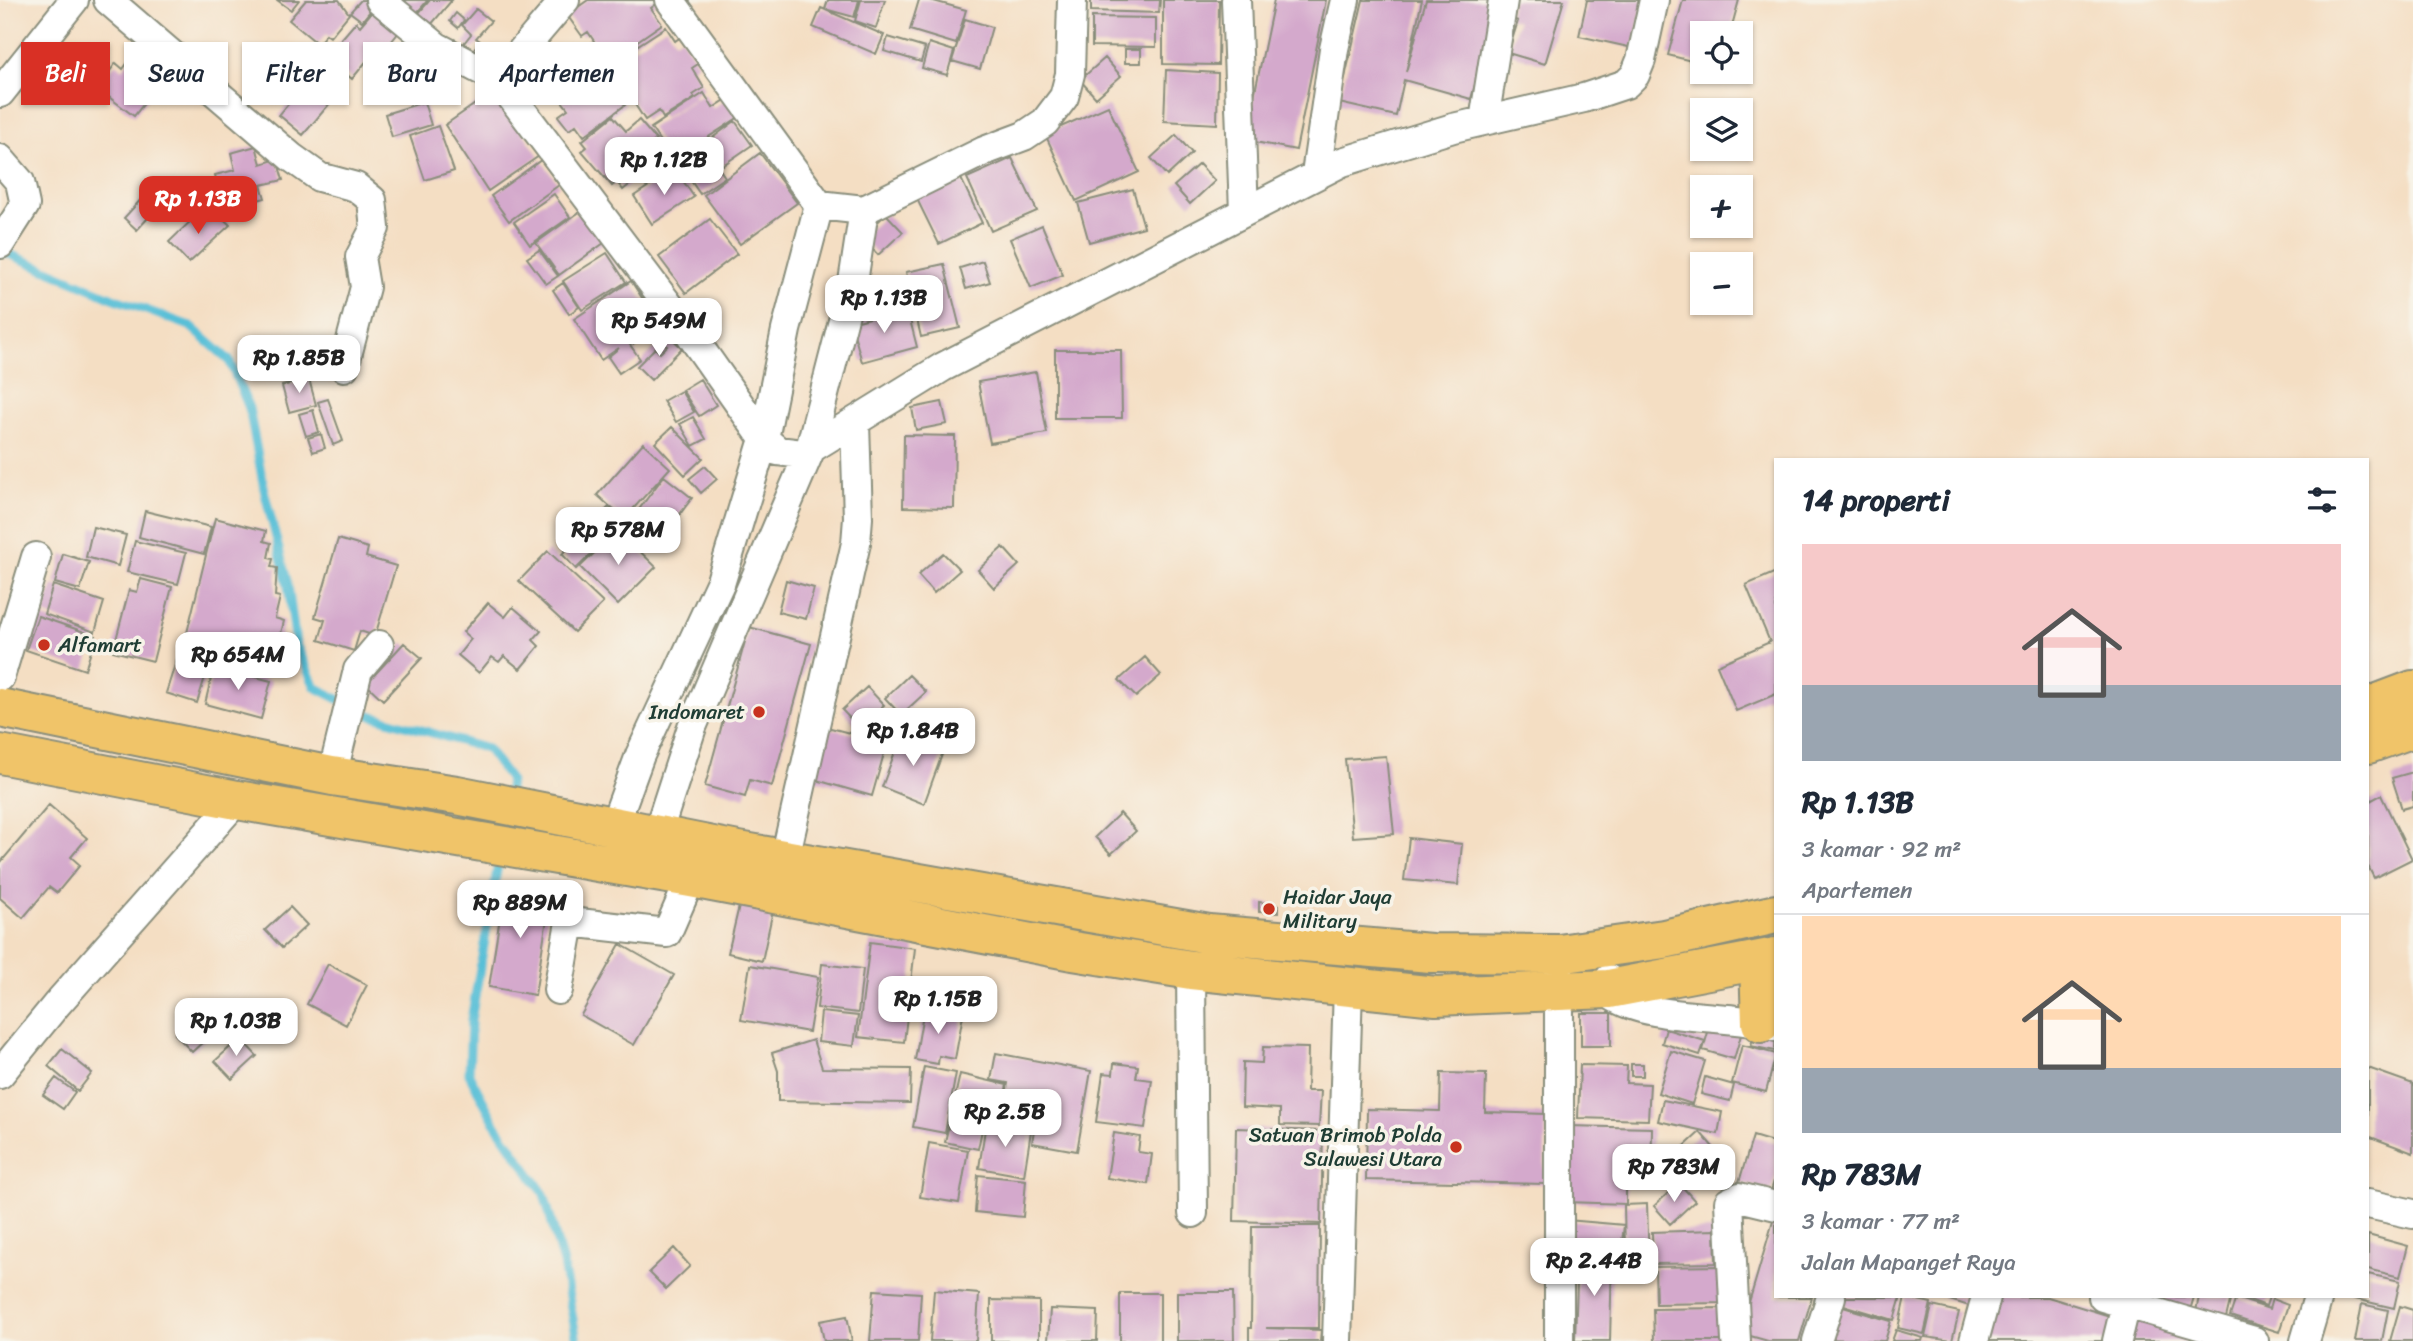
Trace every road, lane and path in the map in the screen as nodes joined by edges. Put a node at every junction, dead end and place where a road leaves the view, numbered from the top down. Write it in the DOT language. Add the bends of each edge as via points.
graph roads {
  1 [pos="74,0"];
  2 [pos="108,0"];
  3 [pos="380,0"];
  4 [pos="565,0"];
  5 [pos="670,0"];
  6 [pos="1072,0"];
  7 [pos="1236,0"];
  8 [pos="1345,0"];
  9 [pos="1503,0"];
  10 [pos="1654,0"];
  11 [pos="529,42"];
  12 [pos="475,67"];
  13 [pos="0,93"];
  14 [pos="518,105"];
  15 [pos="1484,121"];
  16 [pos="0,159"];
  17 [pos="1317,174"];
  18 [pos="818,205"];
  19 [pos="864,210"];
  20 [pos="1244,212"];
  21 [pos="4,238"];
  22 [pos="344,367"];
  23 [pos="855,423"];
  24 [pos="764,439"];
  25 [pos="809,453"];
  26 [pos="36,557"];
  27 [pos="379,645"];
  28 [pos="0,677"];
  29 [pos="2413,690"];
  30 [pos="2369,707"];
  31 [pos="0,708"];
  32 [pos="2413,728"];
  33 [pos="2369,744"];
  34 [pos="0,754"];
  35 [pos="332,776"];
  36 [pos="237,800"];
  37 [pos="603,824"];
  38 [pos="657,835"];
  39 [pos="785,858"];
  40 [pos="691,878"];
  41 [pos="1774,914"];
  42 [pos="1611,946"];
  43 [pos="1559,954"];
  44 [pos="1768,959"];
  45 [pos="1191,970"];
  46 [pos="1348,987"];
  47 [pos="1609,989"];
  48 [pos="558,990"];
  49 [pos="1559,993"];
  50 [pos="1769,1025"];
  51 [pos="0,1074"];
  52 [pos="2369,1204"];
  53 [pos="1774,1206"];
  54 [pos="1193,1213"];
  55 [pos="2413,1214"];
  56 [pos="1831,1298"];
  57 [pos="1986,1298"];
  58 [pos="2318,1298"];
  59 [pos="2115,1300"];
  60 [pos="1337,1341"];
  61 [pos="1559,1341"];
  62 [pos="1736,1341"];
  63 [pos="1817,1341"];
  64 [pos="1974,1341"];
  65 [pos="2117,1341"];
  66 [pos="2254,1341"];
  67 [pos="2305,1341"];
  1 -- 13 [label="street"];
  2 -- 22 [label="street" via="291,157 319,177 356,187 372,200 375,228 360,257 365,287"];
  3 -- 12 [label="street" via="437,47"];
  4 -- 11 [label="street"];
  5 -- 18 [label="street"];
  6 -- 19 [label="street" via="1070,74 1064,97 1045,122"];
  7 -- 20 [label="street"];
  8 -- 17 [label="street"];
  9 -- 15 [label="street"];
  10 -- 15 [label="street" via="1641,60 1630,81 1584,98"];
  14 -- 24 [label="street"];
  15 -- 17 [label="street" via="1388,146"];
  16 -- 21 [label="street" via="15,174 25,195 25,205"];
  17 -- 20 [label="street"];
  18 -- 19 [label="street"];
  18 -- 24 [label="street"];
  19 -- 25 [label="street" via="853,282"];
  20 -- 23 [label="street" via="954,361"];
  23 -- 25 [label="street"];
  23 -- 39 [label="street" via="856,543"];
  24 -- 25 [label="street" via="778,451"];
  24 -- 37 [label="street" via="721,581"];
  25 -- 38 [label="street" via="692,727"];
  26 -- 28 [label="street"];
  27 -- 35 [label="street" via="358,670"];
  29 -- 30 [label="highway"];
  31 -- 35 [label="highway"];
  32 -- 33 [label="highway"];
  34 -- 36 [label="highway"];
  35 -- 37 [label="highway"];
  36 -- 40 [label="highway"];
  36 -- 51 [label="street"];
  37 -- 38 [label="highway"];
  38 -- 39 [label="highway"];
  39 -- 43 [label="highway" via="1209,934 1431,953"];
  40 -- 45 [label="highway"];
  40 -- 48 [label="street" via="667,933 570,922"];
  41 -- 42 [label="highway"];
  42 -- 43 [label="highway"];
  42 -- 47 [label="street"];
  43 -- 49 [label="street"];
  44 -- 47 [label="highway"];
  44 -- 50 [label="highway"];
  45 -- 46 [label="highway"];
  45 -- 54 [label="street"];
  46 -- 49 [label="highway" via="1436,996"];
  46 -- 60 [label="street"];
  47 -- 49 [label="highway"];
  47 -- 50 [label="street" via="1614,998 1630,1004 1692,1017"];
  49 -- 61 [label="street"];
  52 -- 55 [label="street"];
  53 -- 62 [label="street" via="1739,1197 1729,1202"];
  56 -- 63 [label="street"];
  57 -- 64 [label="street"];
  58 -- 67 [label="street"];
  59 -- 65 [label="street"];
  59 -- 66 [label="street"];
}
